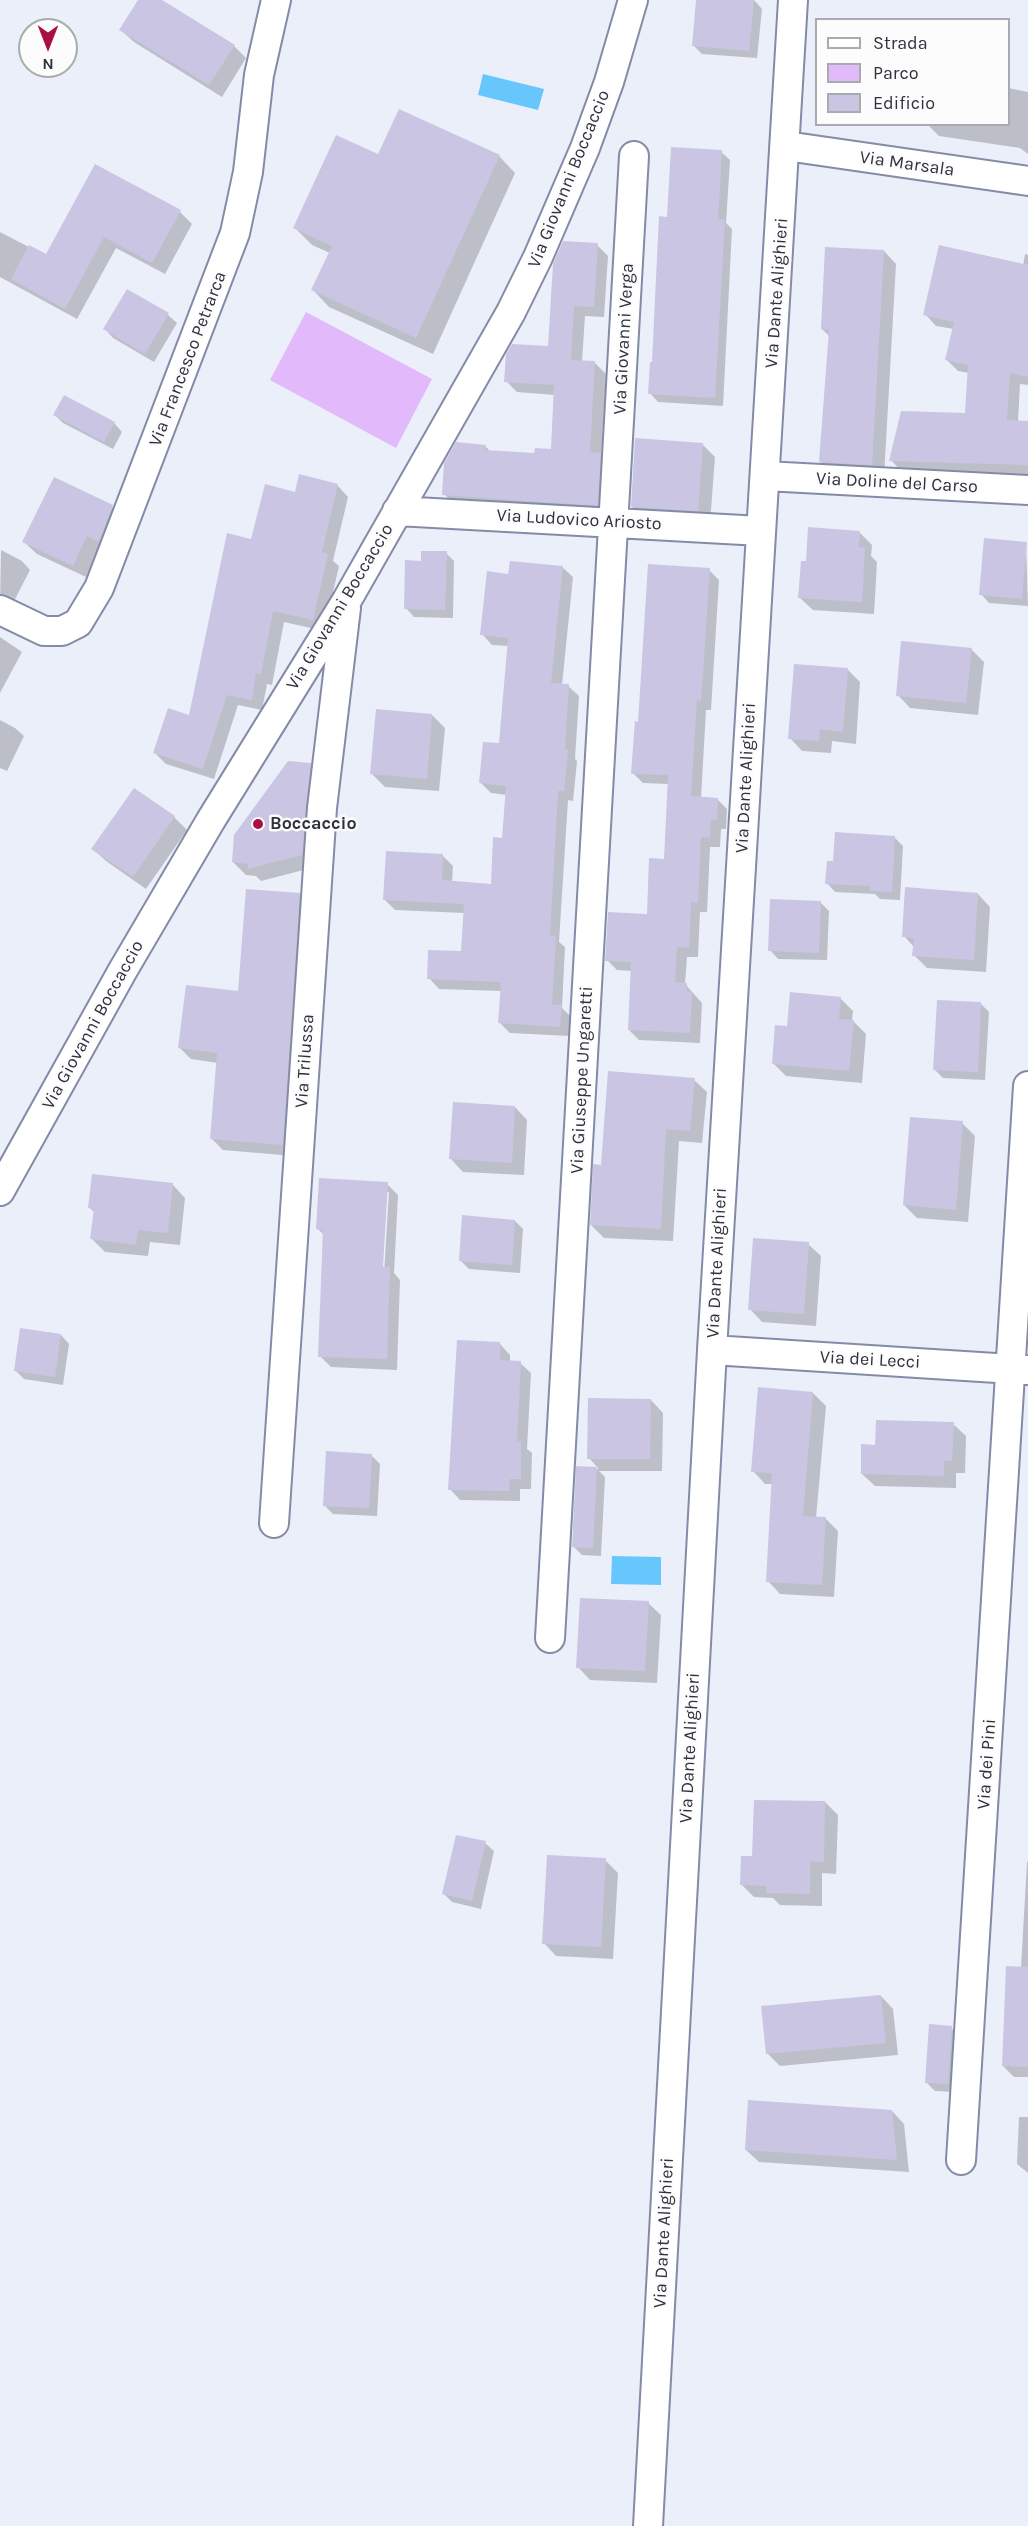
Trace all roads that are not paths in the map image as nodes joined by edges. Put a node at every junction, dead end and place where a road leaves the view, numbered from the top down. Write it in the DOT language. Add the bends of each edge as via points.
graph roads {
  1 [pos="276,0"];
  2 [pos="633,0"];
  3 [pos="793,0"];
  4 [pos="786,146"];
  5 [pos="634,156"];
  6 [pos="1028,181"];
  7 [pos="765,476"];
  8 [pos="1028,490"];
  9 [pos="396,511"];
  10 [pos="614,522"];
  11 [pos="761,531"];
  12 [pos="347,600"];
  13 [pos="0,610"];
  14 [pos="1028,1086"];
  15 [pos="0,1191"];
  16 [pos="712,1350"];
  17 [pos="1020,1369"];
  18 [pos="274,1523"];
  19 [pos="550,1638"];
  20 [pos="961,2160"];
  21 [pos="648,2526"];
  1 -- 13 [label="street, Via Francesco Petrarca" via="259,75 246,186 231,245 99,588 78,623 62,631 37,628"];
  2 -- 9 [label="street, Via Giovanni Boccaccio" via="598,116 538,256 496,340"];
  3 -- 4 [label="street, Via Dante Alighieri"];
  4 -- 6 [label="street, Via Marsala"];
  4 -- 7 [label="street, Via Dante Alighieri"];
  5 -- 10 [label="street, Via Giovanni Verga"];
  7 -- 8 [label="street, Via Doline del Carso"];
  7 -- 11 [label="street, Via Dante Alighieri"];
  9 -- 10 [label="street, Via Ludovico Ariosto"];
  9 -- 12 [label="street, Via Giovanni Boccaccio"];
  10 -- 11 [label="street, Via Ludovico Ariosto"];
  10 -- 19 [label="street, Via Giuseppe Ungaretti"];
  11 -- 16 [label="street, Via Dante Alighieri"];
  12 -- 15 [label="street, Via Giovanni Boccaccio" via="195,846"];
  12 -- 18 [label="street, Via Trilussa" via="322,808"];
  14 -- 17 [label="street, Via dei Pini"];
  16 -- 17 [label="street, Via dei Lecci"];
  16 -- 21 [label="street, Via Dante Alighieri"];
  17 -- 20 [label="street, Via dei Pini"];
}
